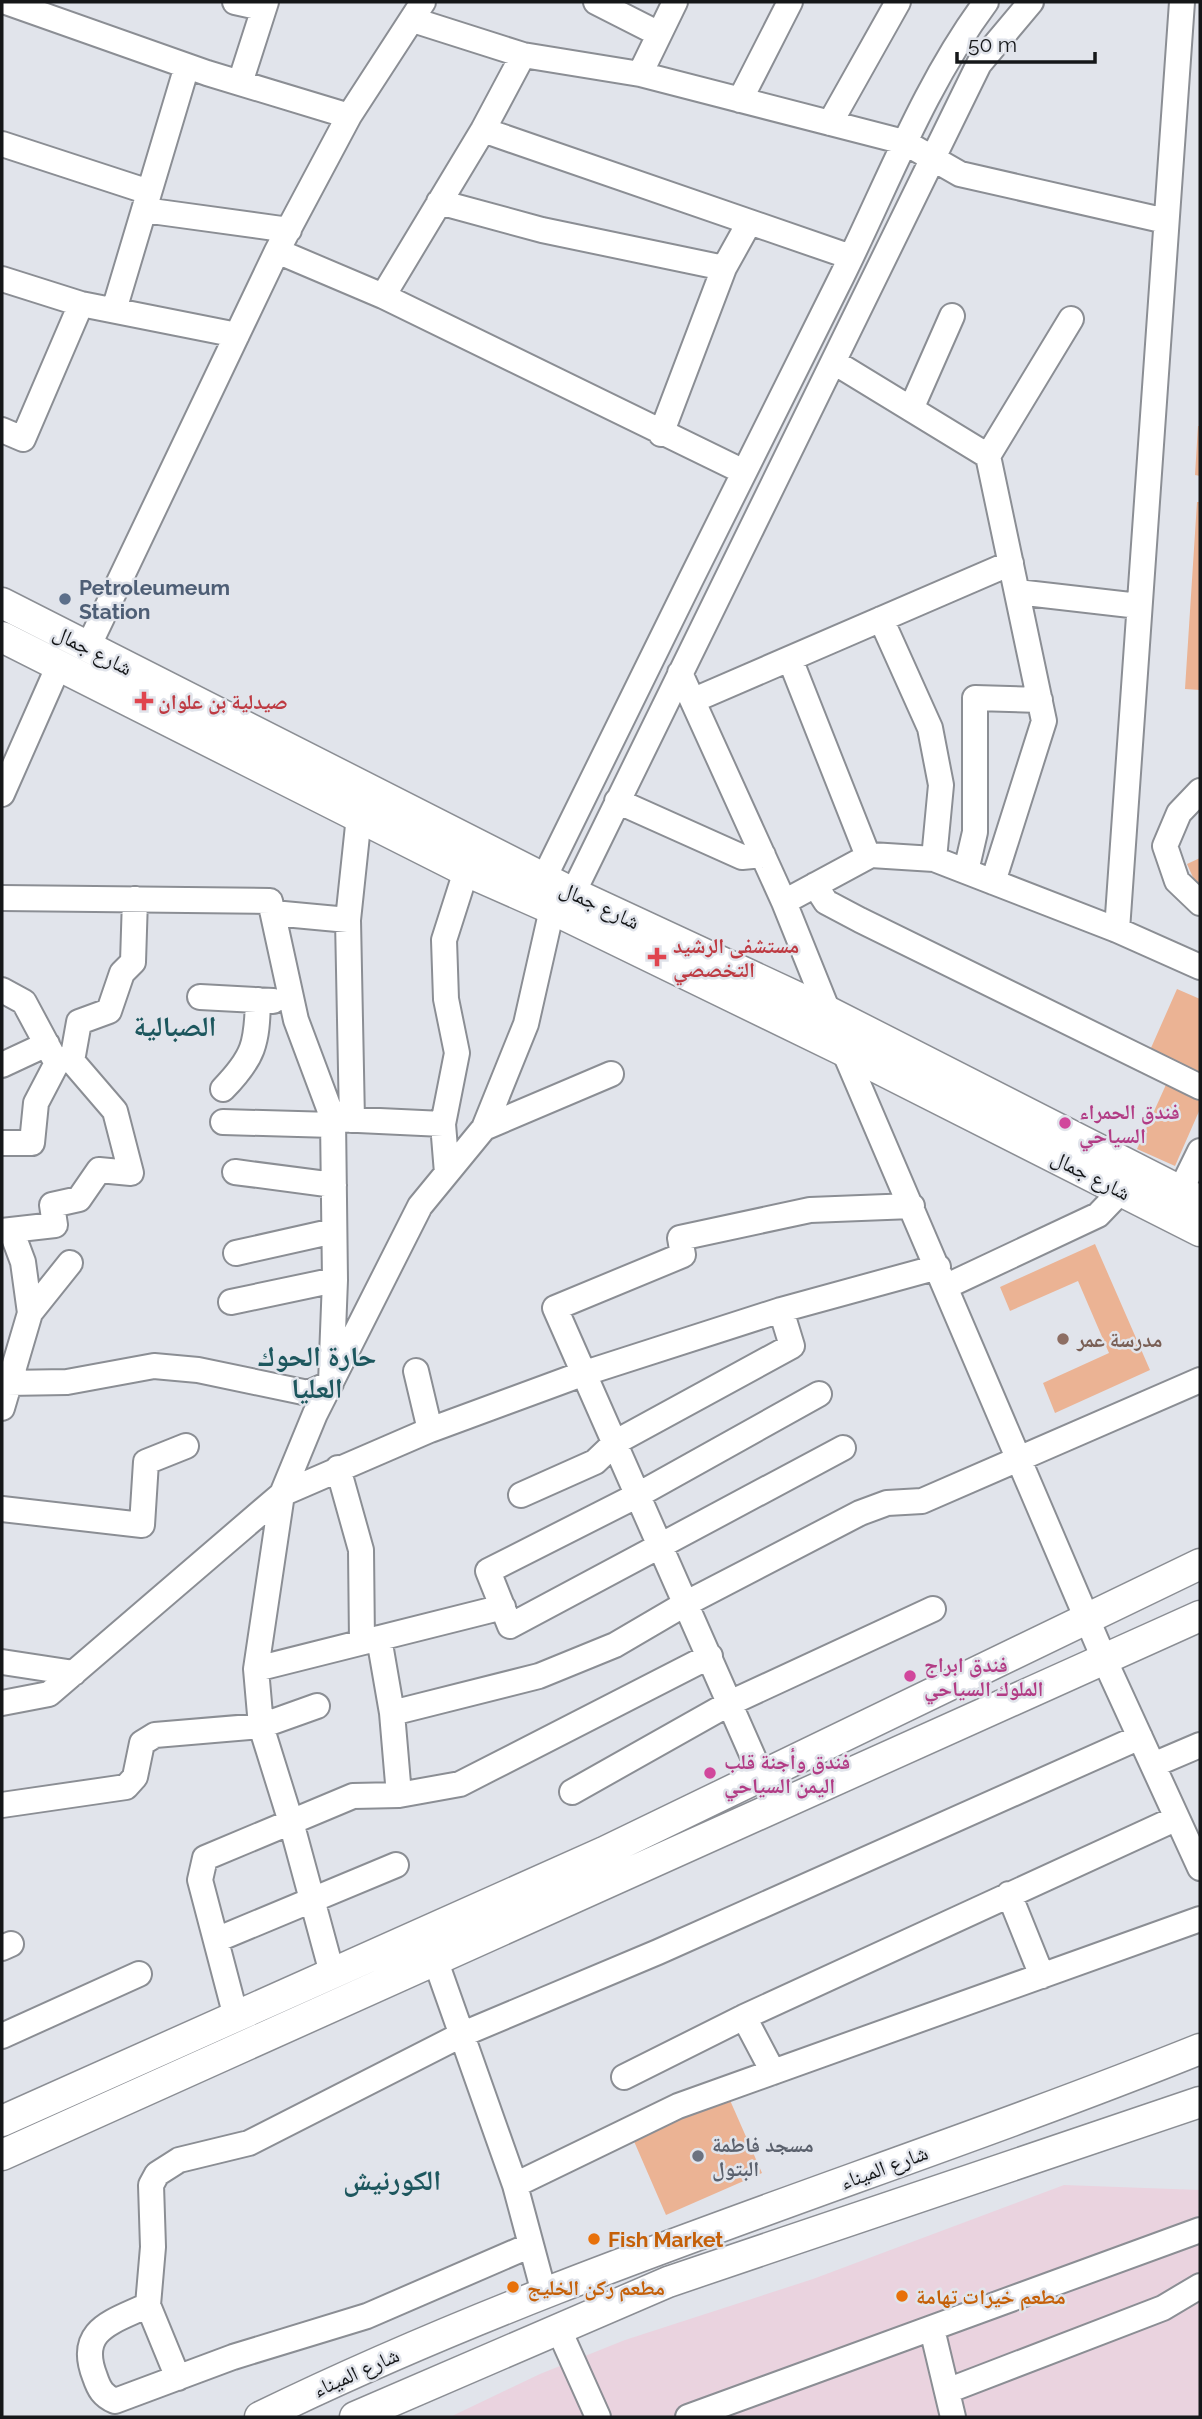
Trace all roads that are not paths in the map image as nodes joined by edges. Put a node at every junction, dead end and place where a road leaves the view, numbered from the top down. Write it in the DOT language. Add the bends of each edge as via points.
graph roads {
  1 [pos="6,2"];
  2 [pos="235,2"];
  3 [pos="596,2"];
  4 [pos="675,2"];
  5 [pos="790,2"];
  6 [pos="898,2"];
  7 [pos="986,2"];
  8 [pos="1031,2"];
  9 [pos="1182,2"];
  10 [pos="264,5"];
  11 [pos="418,11"];
  12 [pos="659,34"];
  13 [pos="523,55"];
  14 [pos="187,66"];
  15 [pos="640,74"];
  16 [pos="240,83"];
  17 [pos="740,100"];
  18 [pos="349,116"];
  19 [pos="830,123"];
  20 [pos="482,130"];
  21 [pos="904,142"];
  22 [pos="2,144"];
  23 [pos="931,157"];
  24 [pos="147,201"];
  25 [pos="439,202"];
  26 [pos="1166,220"];
  27 [pos="749,223"];
  28 [pos="283,240"];
  29 [pos="851,257"];
  30 [pos="724,268"];
  31 [pos="2,279"];
  32 [pos="383,296"];
  33 [pos="81,304"];
  34 [pos="114,310"];
  35 [pos="953,316"];
  36 [pos="1071,319"];
  37 [pos="237,334"];
  38 [pos="834,362"];
  39 [pos="911,409"];
  40 [pos="2,430"];
  41 [pos="661,434"];
  42 [pos="988,456"];
  43 [pos="744,472"];
  44 [pos="1011,563"];
  45 [pos="1017,592"];
  46 [pos="2,603"];
  47 [pos="1139,606"];
  48 [pos="881,619"];
  49 [pos="2,637"];
  50 [pos="790,659"];
  51 [pos="75,662"];
  52 [pos="680,673"];
  53 [pos="694,700"];
  54 [pos="1040,700"];
  55 [pos="1200,791"];
  56 [pos="2,794"];
  57 [pos="617,801"];
  58 [pos="359,816"];
  59 [pos="763,855"];
  60 [pos="868,856"];
  61 [pos="934,859"];
  62 [pos="466,871"];
  63 [pos="966,871"];
  64 [pos="544,878"];
  65 [pos="993,882"];
  66 [pos="816,885"];
  67 [pos="2,898"];
  68 [pos="135,899"];
  69 [pos="562,901"];
  70 [pos="785,902"];
  71 [pos="1200,903"];
  72 [pos="273,913"];
  73 [pos="348,920"];
  74 [pos="1117,930"];
  75 [pos="1200,967"];
  76 [pos="2,990"];
  77 [pos="200,997"];
  78 [pos="258,1000"];
  79 [pos="292,1001"];
  80 [pos="829,1012"];
  81 [pos="844,1051"];
  82 [pos="60,1055"];
  83 [pos="2,1065"];
  84 [pos="611,1074"];
  85 [pos="1200,1087"];
  86 [pos="223,1089"];
  87 [pos="339,1121"];
  88 [pos="223,1122"];
  89 [pos="443,1124"];
  90 [pos="484,1128"];
  91 [pos="2,1143"];
  92 [pos="1200,1151"];
  93 [pos="235,1172"];
  94 [pos="447,1172"];
  95 [pos="334,1185"];
  96 [pos="1121,1191"];
  97 [pos="1183,1202"];
  98 [pos="912,1206"];
  99 [pos="6,1231"];
  100 [pos="334,1231"];
  101 [pos="1200,1231"];
  102 [pos="236,1253"];
  103 [pos="70,1263"];
  104 [pos="942,1277"];
  105 [pos="334,1280"];
  106 [pos="231,1302"];
  107 [pos="781,1310"];
  108 [pos="30,1313"];
  109 [pos="416,1371"];
  110 [pos="583,1374"];
  111 [pos="1200,1380"];
  112 [pos="7,1383"];
  113 [pos="331,1383"];
  114 [pos="818,1394"];
  115 [pos="2,1408"];
  116 [pos="430,1430"];
  117 [pos="616,1443"];
  118 [pos="186,1446"];
  119 [pos="843,1448"];
  120 [pos="1019,1461"];
  121 [pos="338,1468"];
  122 [pos="282,1494"];
  123 [pos="521,1495"];
  124 [pos="638,1495"];
  125 [pos="2,1509"];
  126 [pos="662,1547"];
  127 [pos="1200,1564"];
  128 [pos="685,1604"];
  129 [pos="503,1607"];
  130 [pos="933,1609"];
  131 [pos="1200,1616"];
  132 [pos="1087,1617"];
  133 [pos="371,1640"];
  134 [pos="710,1656"];
  135 [pos="1105,1661"];
  136 [pos="2,1662"];
  137 [pos="256,1669"];
  138 [pos="74,1673"];
  139 [pos="2,1703"];
  140 [pos="730,1703"];
  141 [pos="317,1706"];
  142 [pos="392,1713"];
  143 [pos="261,1726"];
  144 [pos="1140,1737"];
  145 [pos="1200,1745"];
  146 [pos="1153,1765"];
  147 [pos="761,1775"];
  148 [pos="572,1792"];
  149 [pos="399,1795"];
  150 [pos="2,1805"];
  151 [pos="1177,1818"];
  152 [pos="291,1822"];
  153 [pos="396,1865"];
  154 [pos="1200,1868"];
  155 [pos="1009,1894"];
  156 [pos="312,1899"];
  157 [pos="1200,1919"];
  158 [pos="425,1932"];
  159 [pos="216,1940"];
  160 [pos="436,1961"];
  161 [pos="332,1973"];
  162 [pos="139,1974"];
  163 [pos="1042,1976"];
  164 [pos="236,2017"];
  165 [pos="744,2017"];
  166 [pos="463,2034"];
  167 [pos="2,2036"];
  168 [pos="1200,2049"];
  169 [pos="772,2072"];
  170 [pos="1134,2075"];
  171 [pos="624,2077"];
  172 [pos="1197,2109"];
  173 [pos="1153,2118"];
  174 [pos="2,2121"];
  175 [pos="2,2155"];
  176 [pos="515,2185"];
  177 [pos="1200,2230"];
  178 [pos="531,2245"];
  179 [pos="1200,2286"];
  180 [pos="544,2293"];
  181 [pos="148,2305"];
  182 [pos="932,2329"];
  183 [pos="559,2330"];
  184 [pos="178,2378"];
  185 [pos="947,2391"];
  186 [pos="260,2417"];
  187 [pos="355,2417"];
  188 [pos="598,2417"];
  189 [pos="688,2417"];
  190 [pos="953,2417"];
  1 -- 14 [label="street"];
  2 -- 10 [label="street"];
  3 -- 12 [label="street"];
  4 -- 12 [label="street"];
  5 -- 17 [label="street"];
  6 -- 19 [label="street"];
  7 -- 21 [label="street" via="958,40"];
  8 -- 23 [label="street" via="979,64"];
  9 -- 26 [label="street"];
  10 -- 16 [label="street"];
  11 -- 13 [label="street"];
  11 -- 18 [label="street"];
  12 -- 15 [label="street"];
  13 -- 15 [label="street"];
  13 -- 20 [label="street"];
  14 -- 16 [label="street"];
  14 -- 24 [label="street"];
  15 -- 17 [label="street"];
  16 -- 18 [label="street"];
  17 -- 19 [label="street"];
  18 -- 28 [label="street"];
  19 -- 21 [label="street"];
  20 -- 25 [label="street"];
  20 -- 27 [label="street"];
  21 -- 23 [label="street"];
  21 -- 29 [label="street"];
  22 -- 24 [label="street"];
  23 -- 26 [label="street" via="960,174"];
  23 -- 38 [label="street"];
  24 -- 28 [label="street"];
  24 -- 34 [label="street"];
  25 -- 30 [label="street" via="542,230"];
  25 -- 32 [label="street"];
  26 -- 47 [label="street"];
  27 -- 29 [label="street"];
  27 -- 30 [label="street"];
  28 -- 32 [label="street"];
  28 -- 37 [label="street"];
  29 -- 43 [label="street"];
  30 -- 41 [label="street"];
  31 -- 33 [label="street"];
  32 -- 41 [label="street"];
  33 -- 34 [label="street"];
  33 -- 40 [label="street" via="23,439"];
  34 -- 37 [label="street"];
  35 -- 39 [label="street"];
  36 -- 42 [label="street"];
  37 -- 51 [label="street"];
  38 -- 39 [label="street"];
  38 -- 52 [label="street"];
  39 -- 42 [label="street"];
  41 -- 43 [label="street"];
  42 -- 44 [label="street"];
  43 -- 64 [label="street"];
  44 -- 45 [label="street"];
  44 -- 48 [label="street"];
  45 -- 47 [label="street"];
  45 -- 54 [label="street"];
  46 -- 51 [label="main road, شارع جمال"];
  47 -- 74 [label="street"];
  48 -- 50 [label="street"];
  48 -- 61 [label="street" via="930,728 941,785"];
  49 -- 51 [label="main road, شارع جمال"];
  50 -- 53 [label="street"];
  50 -- 60 [label="street"];
  51 -- 56 [label="street"];
  51 -- 58 [label="main road, شارع جمال"];
  51 -- 64 [label="main road, شارع جمال"];
  52 -- 53 [label="street"];
  52 -- 57 [label="street"];
  53 -- 59 [label="street"];
  54 -- 63 [label="street" via="975,698 975,832"];
  54 -- 65 [label="street" via="1044,721"];
  55 -- 71 [label="street" via="1179,813 1165,846 1177,881"];
  57 -- 59 [label="street" via="742,857"];
  57 -- 69 [label="street"];
  58 -- 62 [label="main road, شارع جمال"];
  58 -- 73 [label="street"];
  59 -- 70 [label="street"];
  60 -- 61 [label="street"];
  60 -- 66 [label="street"];
  61 -- 63 [label="street"];
  62 -- 69 [label="main road, شارع جمال"];
  62 -- 89 [label="street" via="444,940 446,999 457,1053"];
  63 -- 65 [label="street"];
  64 -- 69 [label="main road, شارع جمال"];
  65 -- 74 [label="street"];
  66 -- 70 [label="street"];
  66 -- 85 [label="street" via="827,902 860,920"];
  67 -- 68 [label="street"];
  68 -- 72 [label="street" via="270,901"];
  68 -- 82 [label="street" via="133,962 122,973 109,1011 79,1022"];
  69 -- 80 [label="main road, شارع جمال"];
  69 -- 81 [label="main road, شارع جمال"];
  69 -- 90 [label="street" via="526,1024"];
  70 -- 80 [label="street"];
  72 -- 73 [label="street"];
  72 -- 79 [label="street"];
  73 -- 87 [label="street"];
  74 -- 75 [label="street"];
  76 -- 82 [label="street" via="24,1002"];
  77 -- 78 [label="street"];
  78 -- 79 [label="street"];
  78 -- 86 [label="street" via="257,1033 246,1066"];
  79 -- 87 [label="street"];
  80 -- 81 [label="street"];
  80 -- 97 [label="main road, شارع جمال"];
  81 -- 96 [label="main road, شارع جمال"];
  81 -- 98 [label="street"];
  82 -- 83 [label="street"];
  82 -- 91 [label="street" via="36,1103 32,1143"];
  82 -- 99 [label="street" via="115,1111 131,1173 99,1170 79,1199 52,1205 55,1225"];
  84 -- 90 [label="street"];
  87 -- 88 [label="street"];
  87 -- 89 [label="street"];
  87 -- 95 [label="street"];
  89 -- 94 [label="street"];
  90 -- 94 [label="street"];
  92 -- 97 [label="street"];
  93 -- 95 [label="street"];
  94 -- 113 [label="street" via="420,1206"];
  95 -- 100 [label="street"];
  96 -- 97 [label="main road, شارع جمال"];
  96 -- 104 [label="street" via="1098,1215"];
  97 -- 101 [label="main road, شارع جمال"];
  98 -- 104 [label="street"];
  98 -- 110 [label="street" via="810,1210 680,1238 683,1255 555,1308"];
  99 -- 108 [label="street" via="23,1262"];
  100 -- 102 [label="street"];
  100 -- 105 [label="street"];
  103 -- 108 [label="street"];
  104 -- 107 [label="street"];
  104 -- 120 [label="street"];
  105 -- 106 [label="street"];
  105 -- 113 [label="street"];
  107 -- 110 [label="street"];
  107 -- 117 [label="street" via="792,1346"];
  108 -- 112 [label="street"];
  109 -- 116 [label="street"];
  110 -- 116 [label="street"];
  110 -- 117 [label="street"];
  111 -- 120 [label="street"];
  112 -- 113 [label="street" via="67,1382 154,1366 198,1370 307,1393"];
  112 -- 115 [label="street"];
  113 -- 122 [label="street"];
  114 -- 124 [label="street"];
  116 -- 121 [label="street"];
  117 -- 123 [label="street" via="595,1462"];
  117 -- 124 [label="street"];
  118 -- 125 [label="street" via="146,1462 142,1525"];
  119 -- 126 [label="street"];
  120 -- 128 [label="street" via="922,1501 887,1503 860,1513"];
  120 -- 132 [label="street"];
  121 -- 122 [label="street"];
  121 -- 133 [label="street" via="362,1550"];
  122 -- 137 [label="street"];
  122 -- 138 [label="street"];
  124 -- 126 [label="street"];
  124 -- 129 [label="street" via="488,1571"];
  126 -- 128 [label="street"];
  126 -- 129 [label="street" via="510,1626"];
  127 -- 132 [label="main road"];
  128 -- 134 [label="street"];
  128 -- 142 [label="street" via="615,1645 539,1676"];
  129 -- 133 [label="street"];
  130 -- 140 [label="street"];
  131 -- 135 [label="main road"];
  132 -- 135 [label="street"];
  132 -- 147 [label="main road"];
  133 -- 137 [label="street"];
  133 -- 142 [label="street"];
  134 -- 140 [label="street"];
  134 -- 149 [label="street" via="460,1784"];
  135 -- 144 [label="street"];
  135 -- 160 [label="main road"];
  136 -- 138 [label="street"];
  137 -- 143 [label="street"];
  138 -- 139 [label="street" via="49,1694"];
  140 -- 147 [label="street"];
  140 -- 148 [label="street"];
  141 -- 143 [label="street"];
  142 -- 149 [label="street"];
  143 -- 150 [label="street" via="155,1735 142,1743 135,1777 126,1787"];
  143 -- 152 [label="street"];
  144 -- 146 [label="street"];
  144 -- 166 [label="street"];
  145 -- 146 [label="street"];
  146 -- 151 [label="street"];
  147 -- 158 [label="main road"];
  149 -- 152 [label="street" via="353,1796"];
  151 -- 154 [label="street"];
  151 -- 155 [label="street"];
  152 -- 156 [label="street"];
  152 -- 159 [label="street" via="205,1858 200,1880"];
  153 -- 156 [label="street"];
  155 -- 163 [label="street"];
  155 -- 165 [label="street"];
  156 -- 159 [label="street"];
  156 -- 161 [label="street"];
  157 -- 163 [label="street"];
  158 -- 160 [label="street"];
  158 -- 161 [label="main road"];
  159 -- 164 [label="street"];
  160 -- 166 [label="street"];
  160 -- 175 [label="main road"];
  161 -- 164 [label="main road"];
  162 -- 167 [label="street"];
  163 -- 169 [label="street"];
  164 -- 174 [label="main road"];
  165 -- 169 [label="street"];
  165 -- 171 [label="street"];
  166 -- 176 [label="street"];
  166 -- 181 [label="street" via="249,2143 179,2160 157,2174 151,2185 153,2247"];
  168 -- 170 [label="main road, شارع الميناء"];
  169 -- 176 [label="street" via="677,2106"];
  170 -- 173 [label="main road"];
  170 -- 180 [label="main road, شارع الميناء"];
  172 -- 173 [label="main road"];
  173 -- 183 [label="main road" via="668,2282"];
  176 -- 178 [label="street"];
  177 -- 182 [label="street"];
  178 -- 180 [label="street"];
  178 -- 184 [label="street" via="367,2316"];
  179 -- 185 [label="street" via="1163,2308"];
  180 -- 183 [label="main road"];
  180 -- 186 [label="main road, شارع الميناء" via="354,2371"];
  181 -- 184 [label="street"];
  181 -- 184 [label="street" via="102,2327 94,2336 89,2345 90,2364 97,2384 104,2396 115,2401"];
  182 -- 185 [label="street"];
  182 -- 189 [label="street"];
  183 -- 187 [label="main road"];
  183 -- 188 [label="street"];
  185 -- 190 [label="street"];
}
